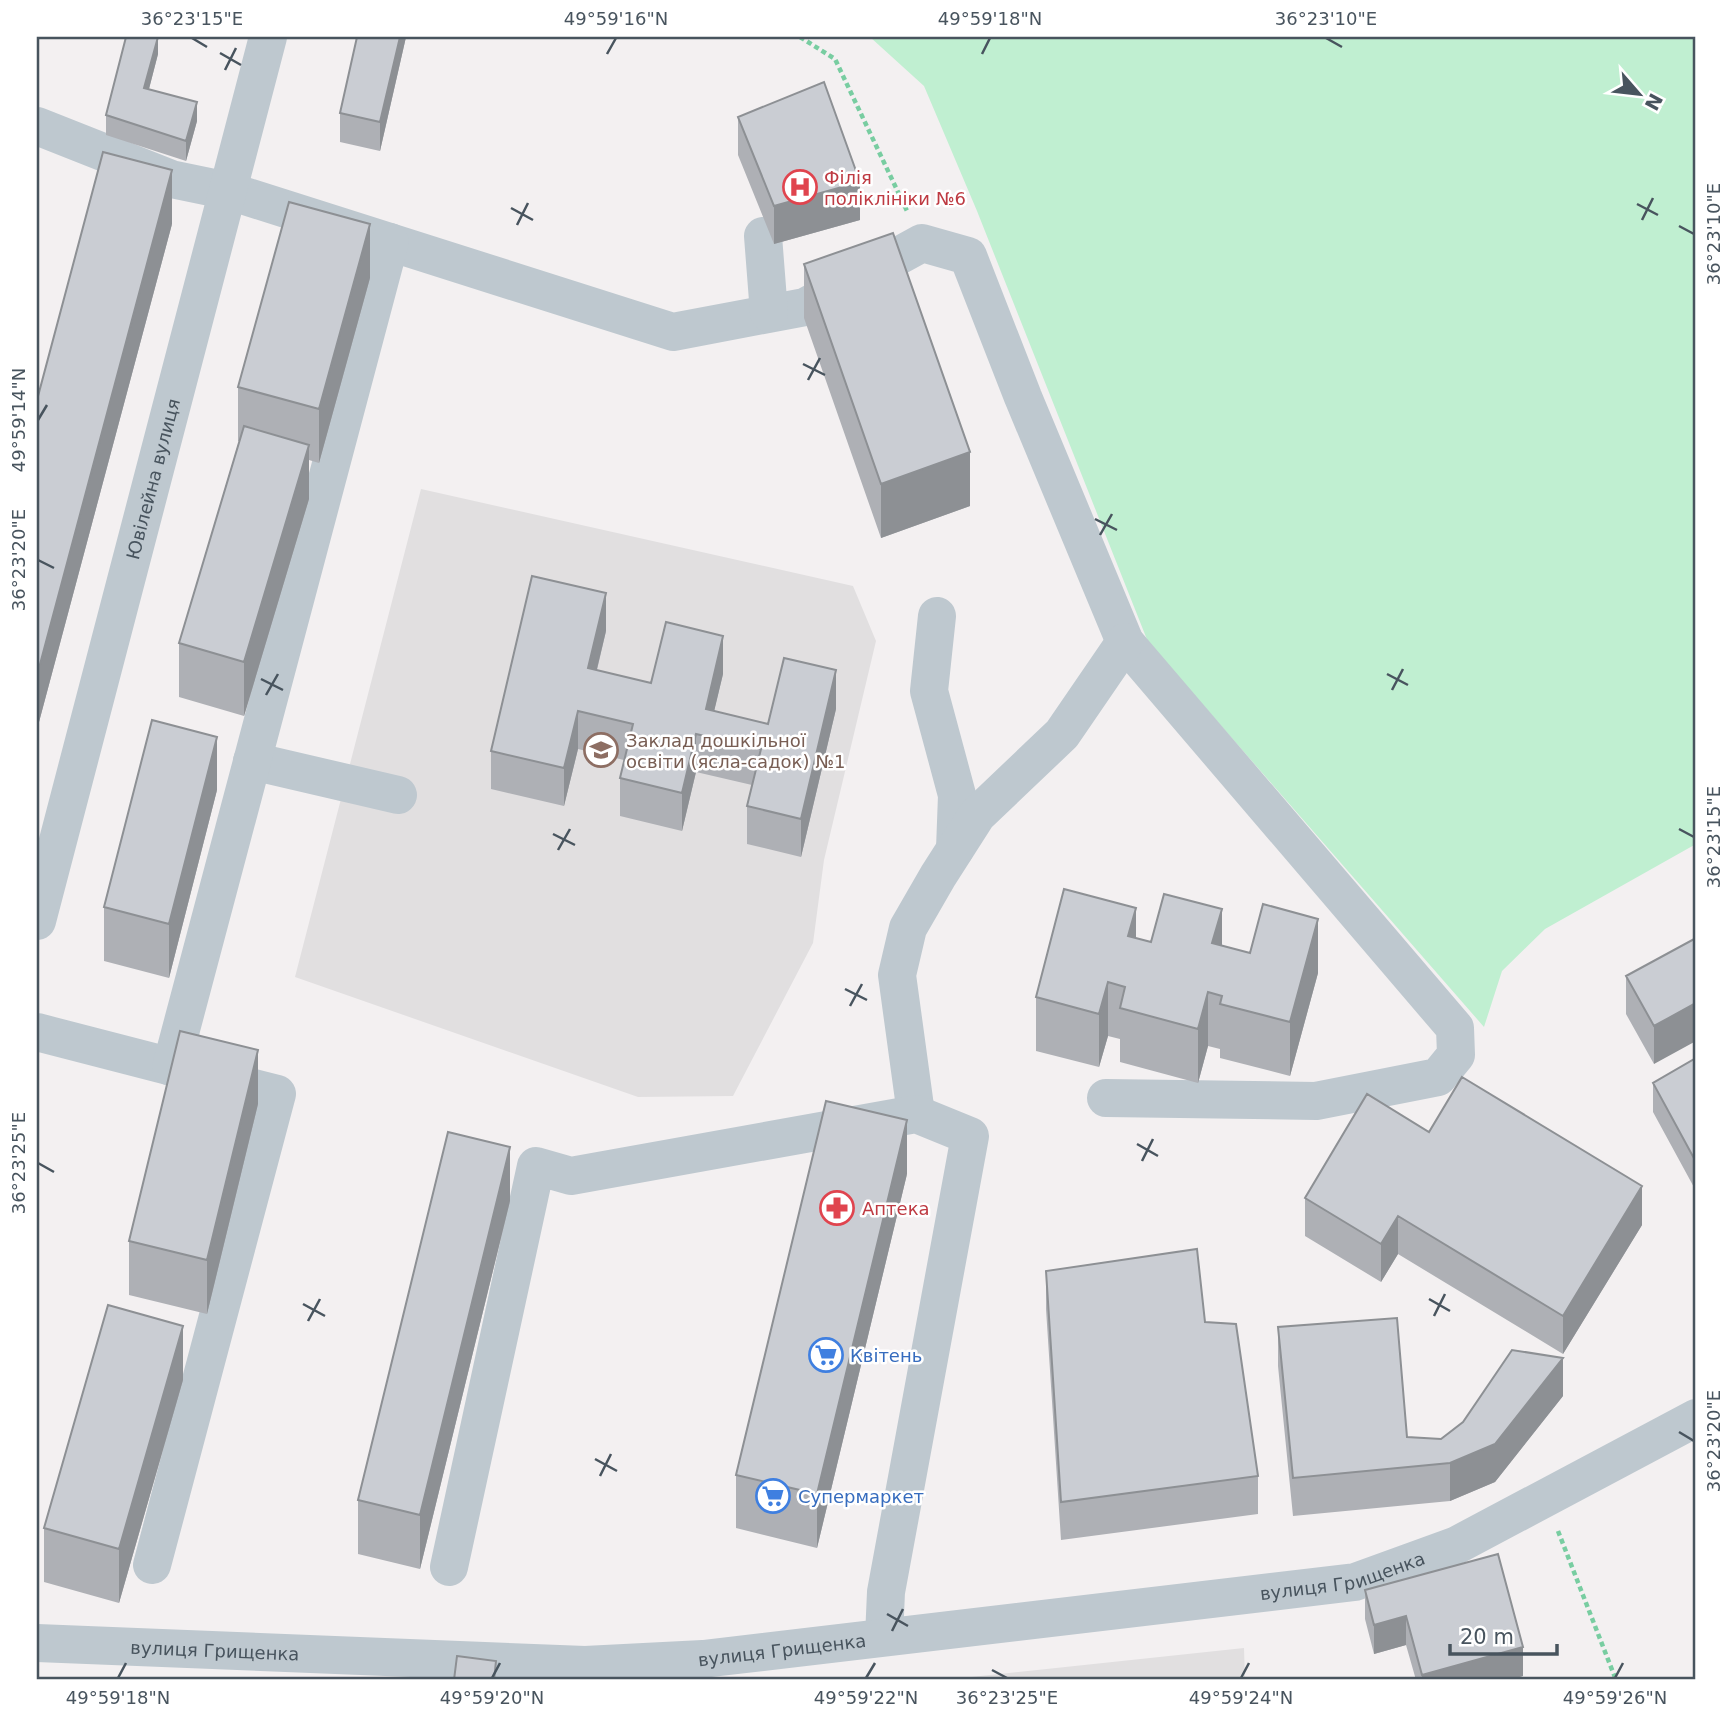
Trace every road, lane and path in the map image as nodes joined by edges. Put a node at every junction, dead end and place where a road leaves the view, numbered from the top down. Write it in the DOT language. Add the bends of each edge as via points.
graph roads {
  1 [pos="268,37"];
  2 [pos="800,37"];
  3 [pos="37,126"];
  4 [pos="229,191"];
  5 [pos="763,236"];
  6 [pos="390,242"];
  7 [pos="922,243"];
  8 [pos="769,313"];
  9 [pos="937,616"];
  10 [pos="1125,642"];
  11 [pos="252,761"];
  12 [pos="398,795"];
  13 [pos="955,849"];
  14 [pos="37,920"];
  15 [pos="37,1032"];
  16 [pos="171,1067"];
  17 [pos="1106,1098"];
  18 [pos="916,1114"];
  19 [pos="1696,1418"];
  20 [pos="1545,1497"];
  21 [pos="152,1565"];
  22 [pos="449,1567"];
  23 [pos="884,1637"];
  24 [pos="37,1643"];
  25 [pos="419,1669"];
  26 [pos="1616,1680"];
  1 -- 4 [label="street, Ювілейна вулиця"];
  2 -- 7 [label="path" via="835,59"];
  3 -- 4 [label="street" via="171,179"];
  4 -- 6 [label="street"];
  4 -- 14 [label="street, Ювілейна вулиця"];
  5 -- 8 [label="street"];
  6 -- 8 [label="street" via="673,332"];
  6 -- 11 [label="street"];
  7 -- 8 [label="street" via="804,307"];
  7 -- 10 [label="street" via="968,256"];
  9 -- 13 [label="street" via="929,691 957,795"];
  10 -- 13 [label="street" via="1062,734 977,816"];
  10 -- 17 [label="street" via="1455,1028 1456,1055 1438,1077 1316,1101"];
  11 -- 12 [label="street"];
  11 -- 16 [label="street"];
  13 -- 18 [label="street" via="908,928 897,975"];
  15 -- 16 [label="street"];
  16 -- 21 [label="street" via="277,1094"];
  18 -- 22 [label="street" via="571,1176 536,1166"];
  18 -- 23 [label="street" via="970,1136 886,1592"];
  19 -- 20 [label="street, вулиця Грищенка"];
  20 -- 23 [label="street, вулиця Грищенка" via="1457,1545 1355,1582"];
  20 -- 26 [label="path"];
  23 -- 25 [label="street, вулиця Грищенка" via="703,1659"];
  24 -- 25 [label="street, вулиця Грищенка"];
}
